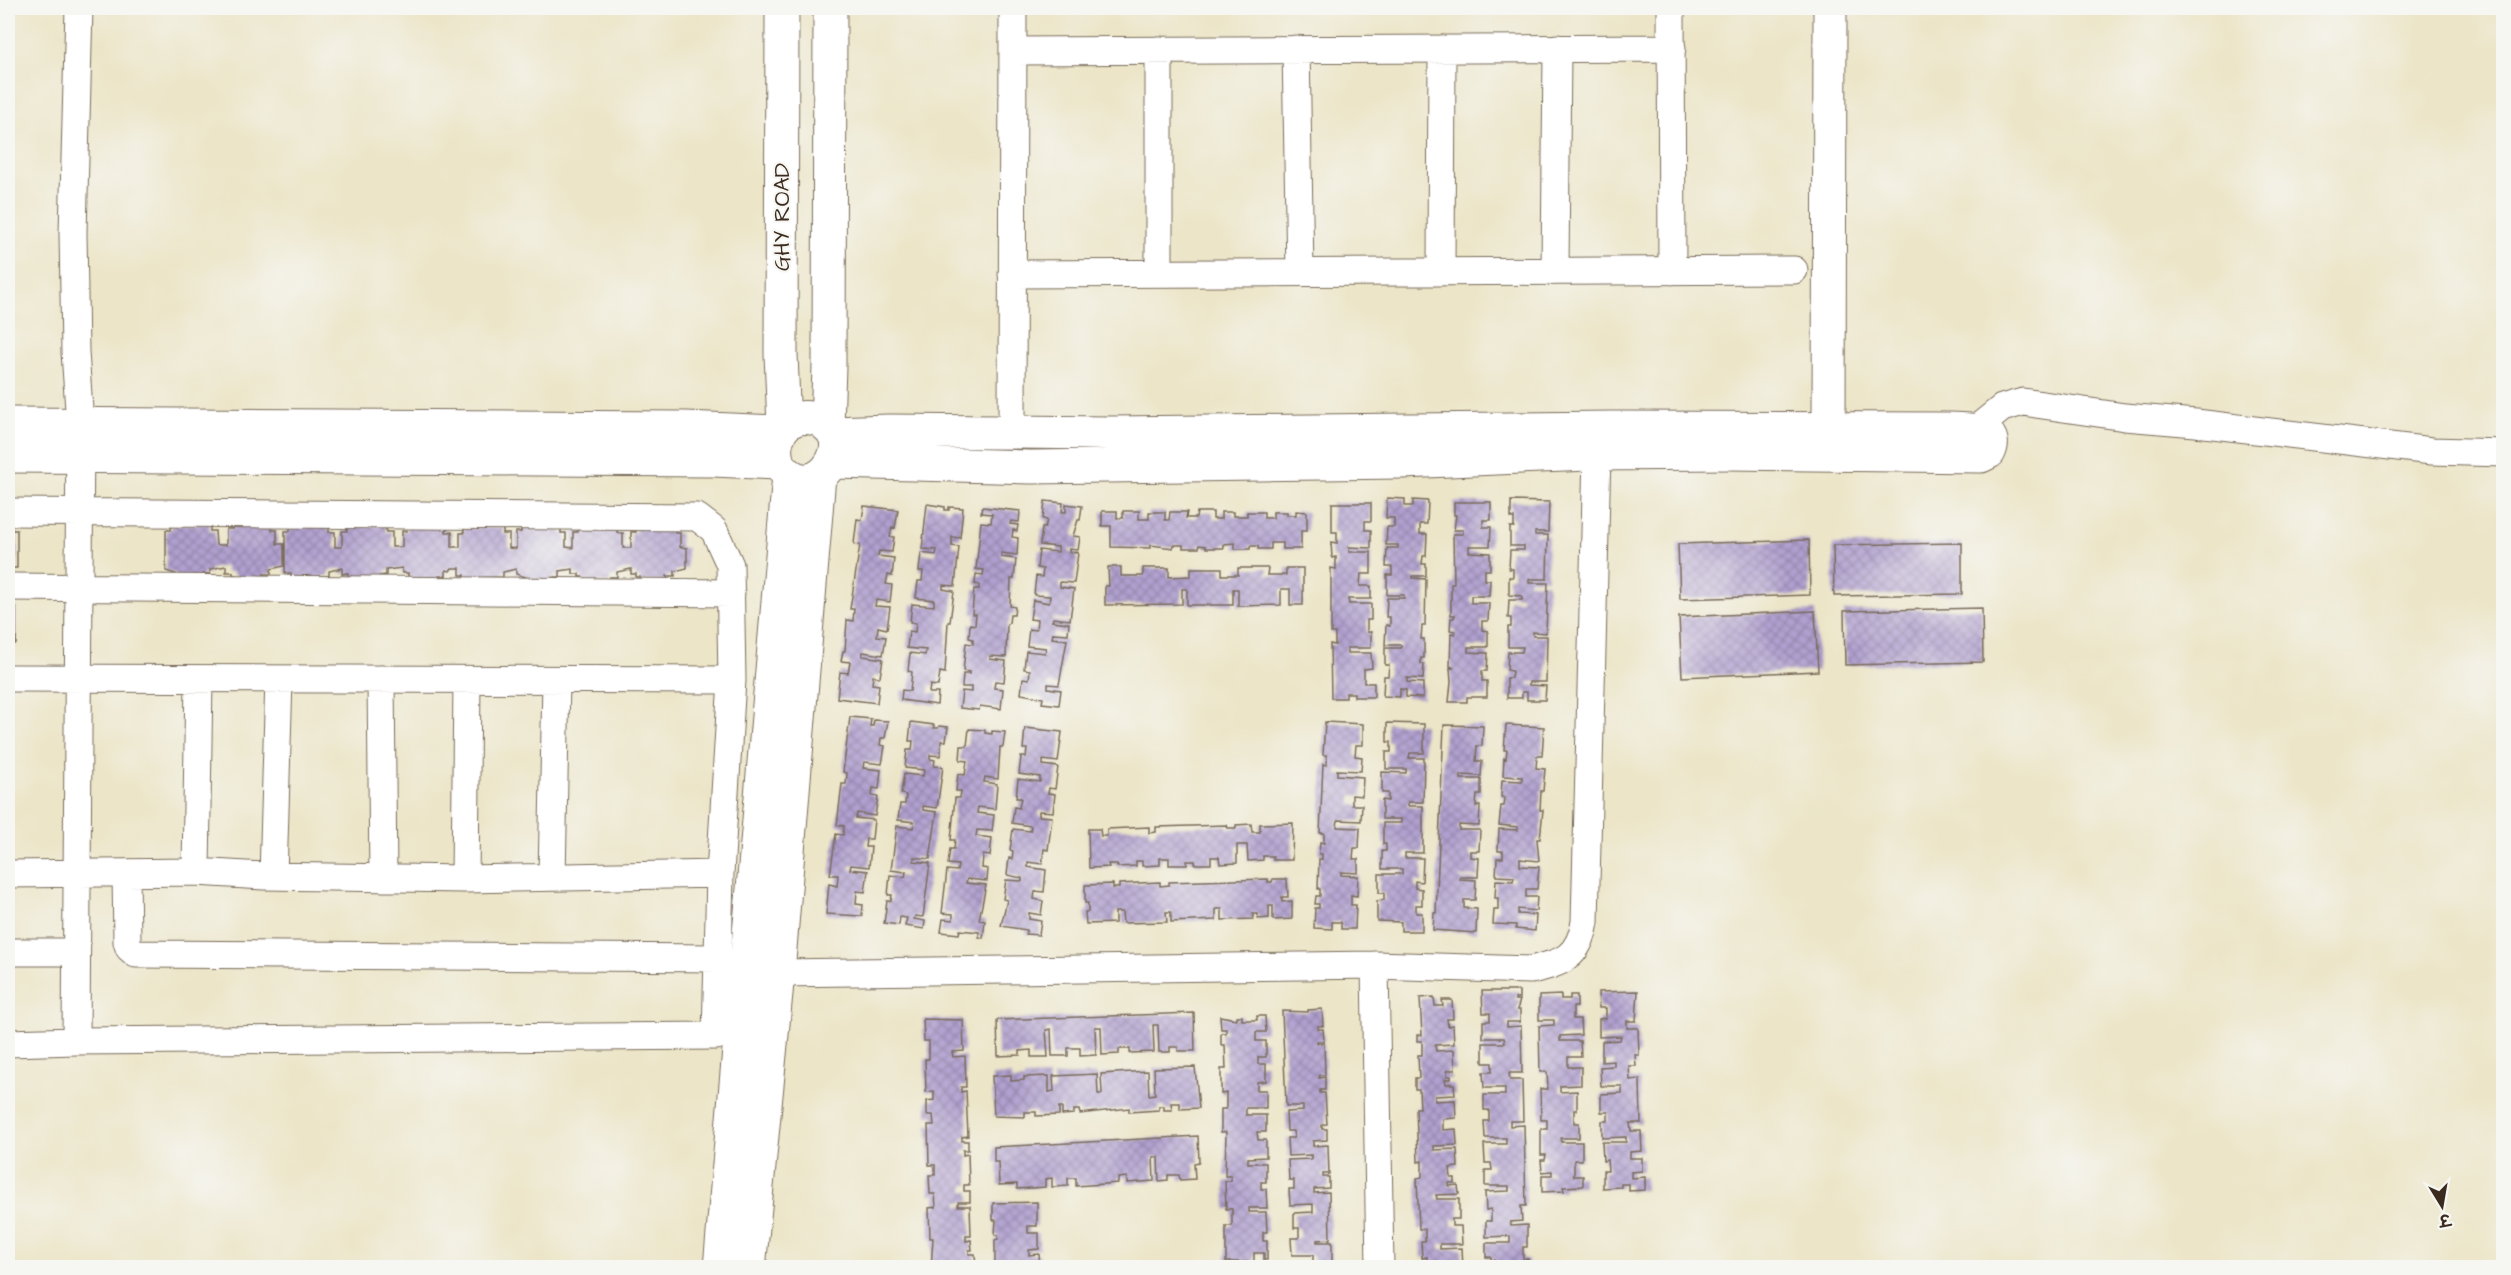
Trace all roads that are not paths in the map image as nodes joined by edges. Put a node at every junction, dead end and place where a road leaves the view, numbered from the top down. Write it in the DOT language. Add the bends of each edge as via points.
graph roads {
  1 [pos="80,8"];
  2 [pos="782,8"];
  3 [pos="830,8"];
  4 [pos="1013,8"];
  5 [pos="1671,8"];
  6 [pos="1830,8"];
  7 [pos="1557,48"];
  8 [pos="1672,48"];
  9 [pos="1296,49"];
  10 [pos="1442,49"];
  11 [pos="1158,50"];
  12 [pos="1013,51"];
  13 [pos="1794,270"];
  14 [pos="1554,271"];
  15 [pos="1672,271"];
  16 [pos="1300,272"];
  17 [pos="1441,272"];
  18 [pos="1159,273"];
  19 [pos="1012,274"];
  20 [pos="8,424"];
  21 [pos="80,424"];
  22 [pos="1829,429"];
  23 [pos="1976,430"];
  24 [pos="1012,432"];
  25 [pos="805,449"];
  26 [pos="2504,453"];
  27 [pos="1597,454"];
  28 [pos="8,456"];
  29 [pos="79,456"];
  30 [pos="8,512"];
  31 [pos="80,513"];
  32 [pos="8,587"];
  33 [pos="78,588"];
  34 [pos="731,593"];
  35 [pos="8,678"];
  36 [pos="78,679"];
  37 [pos="381,679"];
  38 [pos="199,680"];
  39 [pos="279,680"];
  40 [pos="467,680"];
  41 [pos="556,680"];
  42 [pos="732,680"];
  43 [pos="196,872"];
  44 [pos="77,873"];
  45 [pos="126,873"];
  46 [pos="8,874"];
  47 [pos="720,874"];
  48 [pos="273,876"];
  49 [pos="552,877"];
  50 [pos="383,878"];
  51 [pos="465,879"];
  52 [pos="8,952"];
  53 [pos="76,952"];
  54 [pos="719,958"];
  55 [pos="1375,965"];
  56 [pos="778,973"];
  57 [pos="76,1041"];
  58 [pos="8,1043"];
  59 [pos="720,1268"];
  60 [pos="749,1268"];
  61 [pos="1380,1268"];
  1 -- 21 [label="street" via="73,233"];
  2 -- 25 [label="street, GHY ROAD" via="781,354"];
  3 -- 25 [label="street" via="829,366"];
  4 -- 12 [label="street"];
  5 -- 8 [label="street"];
  6 -- 22 [label="street"];
  7 -- 8 [label="street"];
  7 -- 10 [label="street"];
  7 -- 14 [label="street"];
  8 -- 15 [label="street"];
  9 -- 10 [label="street"];
  9 -- 11 [label="street"];
  9 -- 16 [label="street"];
  10 -- 17 [label="street"];
  11 -- 12 [label="street"];
  11 -- 18 [label="street"];
  12 -- 19 [label="street"];
  13 -- 15 [label="street"];
  14 -- 15 [label="street"];
  14 -- 17 [label="street"];
  16 -- 17 [label="street"];
  16 -- 18 [label="street"];
  18 -- 19 [label="street"];
  19 -- 24 [label="street"];
  20 -- 21 [label="street"];
  21 -- 25 [label="street" via="674,428"];
  21 -- 29 [label="street"];
  22 -- 23 [label="street"];
  22 -- 24 [label="street"];
  23 -- 26 [label="street" via="2002,408 2034,402 2125,417 2432,451"];
  23 -- 27 [label="street" via="1986,433 1991,440 1986,455"];
  24 -- 25 [label="street"];
  25 -- 27 [label="street" via="949,466 1402,462"];
  25 -- 29 [label="street" via="702,460"];
  25 -- 56 [label="street"];
  25 -- 59 [label="street"];
  27 -- 55 [label="street" via="1582,940 1565,959 1530,970"];
  28 -- 29 [label="street"];
  29 -- 31 [label="street"];
  30 -- 31 [label="street"];
  31 -- 33 [label="street"];
  31 -- 34 [label="street" via="697,517 714,530 730,565"];
  32 -- 33 [label="street"];
  33 -- 34 [label="street"];
  33 -- 36 [label="street"];
  34 -- 42 [label="street"];
  35 -- 36 [label="street"];
  36 -- 38 [label="street"];
  36 -- 44 [label="street"];
  37 -- 39 [label="street"];
  37 -- 40 [label="street"];
  37 -- 50 [label="street"];
  38 -- 39 [label="street"];
  38 -- 43 [label="street"];
  39 -- 48 [label="street"];
  40 -- 41 [label="street"];
  40 -- 51 [label="street"];
  41 -- 42 [label="street"];
  41 -- 49 [label="street"];
  42 -- 47 [label="street"];
  43 -- 45 [label="street"];
  43 -- 48 [label="street"];
  44 -- 45 [label="street"];
  44 -- 46 [label="street"];
  44 -- 53 [label="street"];
  45 -- 54 [label="street" via="128,942 136,954"];
  47 -- 49 [label="street"];
  47 -- 54 [label="street"];
  48 -- 50 [label="street"];
  49 -- 51 [label="street"];
  50 -- 51 [label="street"];
  52 -- 53 [label="street"];
  53 -- 57 [label="street"];
  54 -- 57 [label="street" via="716,1036"];
  55 -- 56 [label="street"];
  55 -- 61 [label="street"];
  56 -- 60 [label="street"];
  57 -- 58 [label="street"];
}
